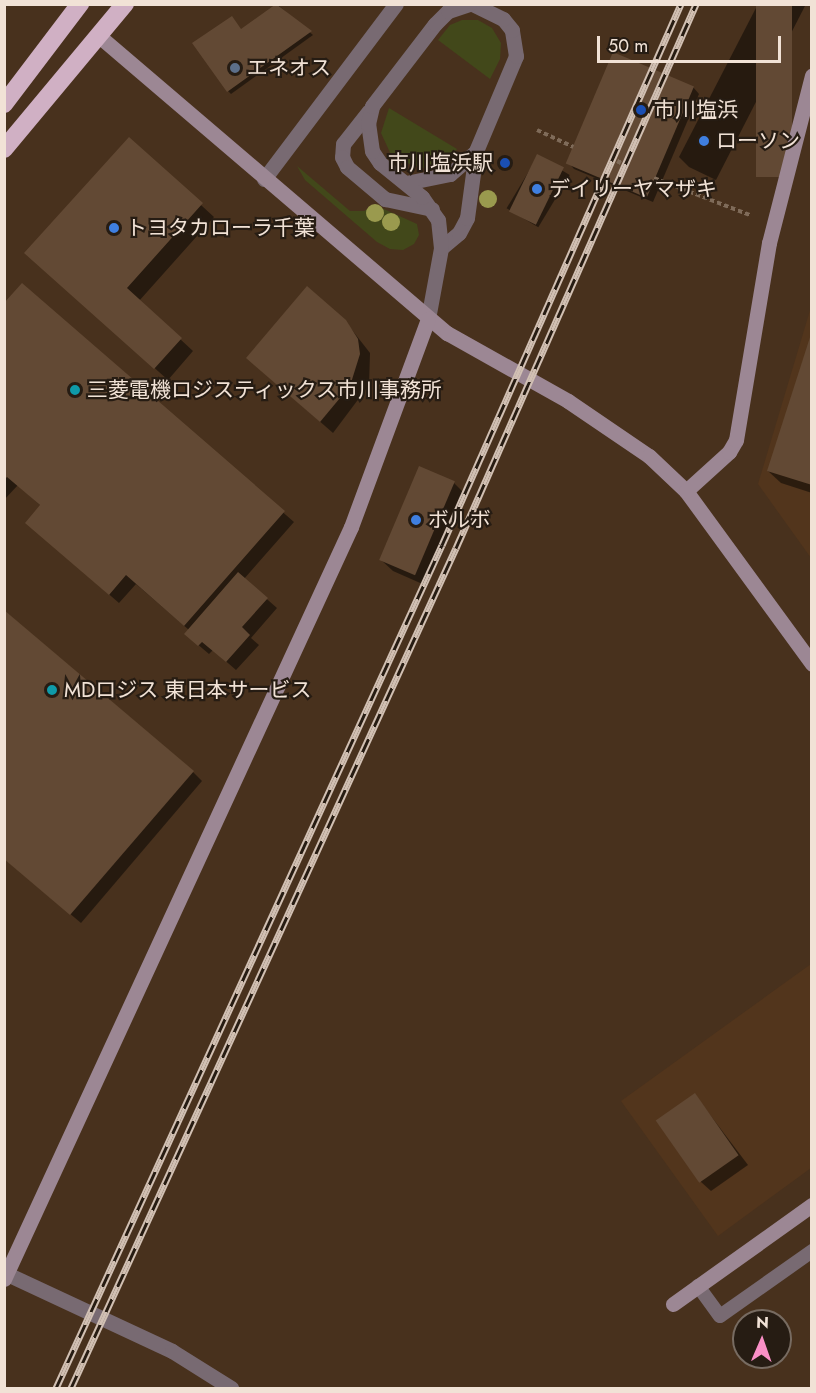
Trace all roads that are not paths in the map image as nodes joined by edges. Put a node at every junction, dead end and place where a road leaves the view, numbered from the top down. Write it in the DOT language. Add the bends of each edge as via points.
graph roads {
  1 [pos="80,4"];
  2 [pos="125,4"];
  3 [pos="396,4"];
  4 [pos="471,4"];
  5 [pos="99,36"];
  6 [pos="812,75"];
  7 [pos="4,104"];
  8 [pos="372,106"];
  9 [pos="4,149"];
  10 [pos="476,151"];
  11 [pos="264,179"];
  12 [pos="406,183"];
  13 [pos="432,209"];
  14 [pos="441,248"];
  15 [pos="428,319"];
  16 [pos="686,491"];
  17 [pos="812,663"];
  18 [pos="812,1204"];
  19 [pos="812,1251"];
  20 [pos="6,1277"];
  21 [pos="698,1286"];
  22 [pos="673,1304"];
  23 [pos="231,1389"];
  1 -- 7 [label="highway"];
  2 -- 5 [label="highway"];
  3 -- 11 [label="street"];
  4 -- 8 [label="street" via="460,5 441,17"];
  4 -- 10 [label="street" via="503,19 516,42 516,56"];
  5 -- 9 [label="highway"];
  5 -- 11 [label="street"];
  6 -- 16 [label="street" via="769,243 736,440 729,452"];
  8 -- 12 [label="street" via="368,124 372,151 380,163"];
  8 -- 13 [label="street" via="344,144 342,157 347,167 385,199"];
  10 -- 12 [label="street" via="450,174"];
  10 -- 14 [label="street" via="467,218 459,233"];
  11 -- 15 [label="street"];
  12 -- 13 [label="street"];
  13 -- 14 [label="street" via="441,231"];
  14 -- 15 [label="street"];
  15 -- 16 [label="street" via="466,347 610,427"];
  15 -- 20 [label="street" via="351,527"];
  16 -- 17 [label="street"];
  18 -- 21 [label="street"];
  19 -- 21 [label="lane" via="720,1316"];
  20 -- 23 [label="street" via="172,1351"];
  21 -- 22 [label="street"];
}
